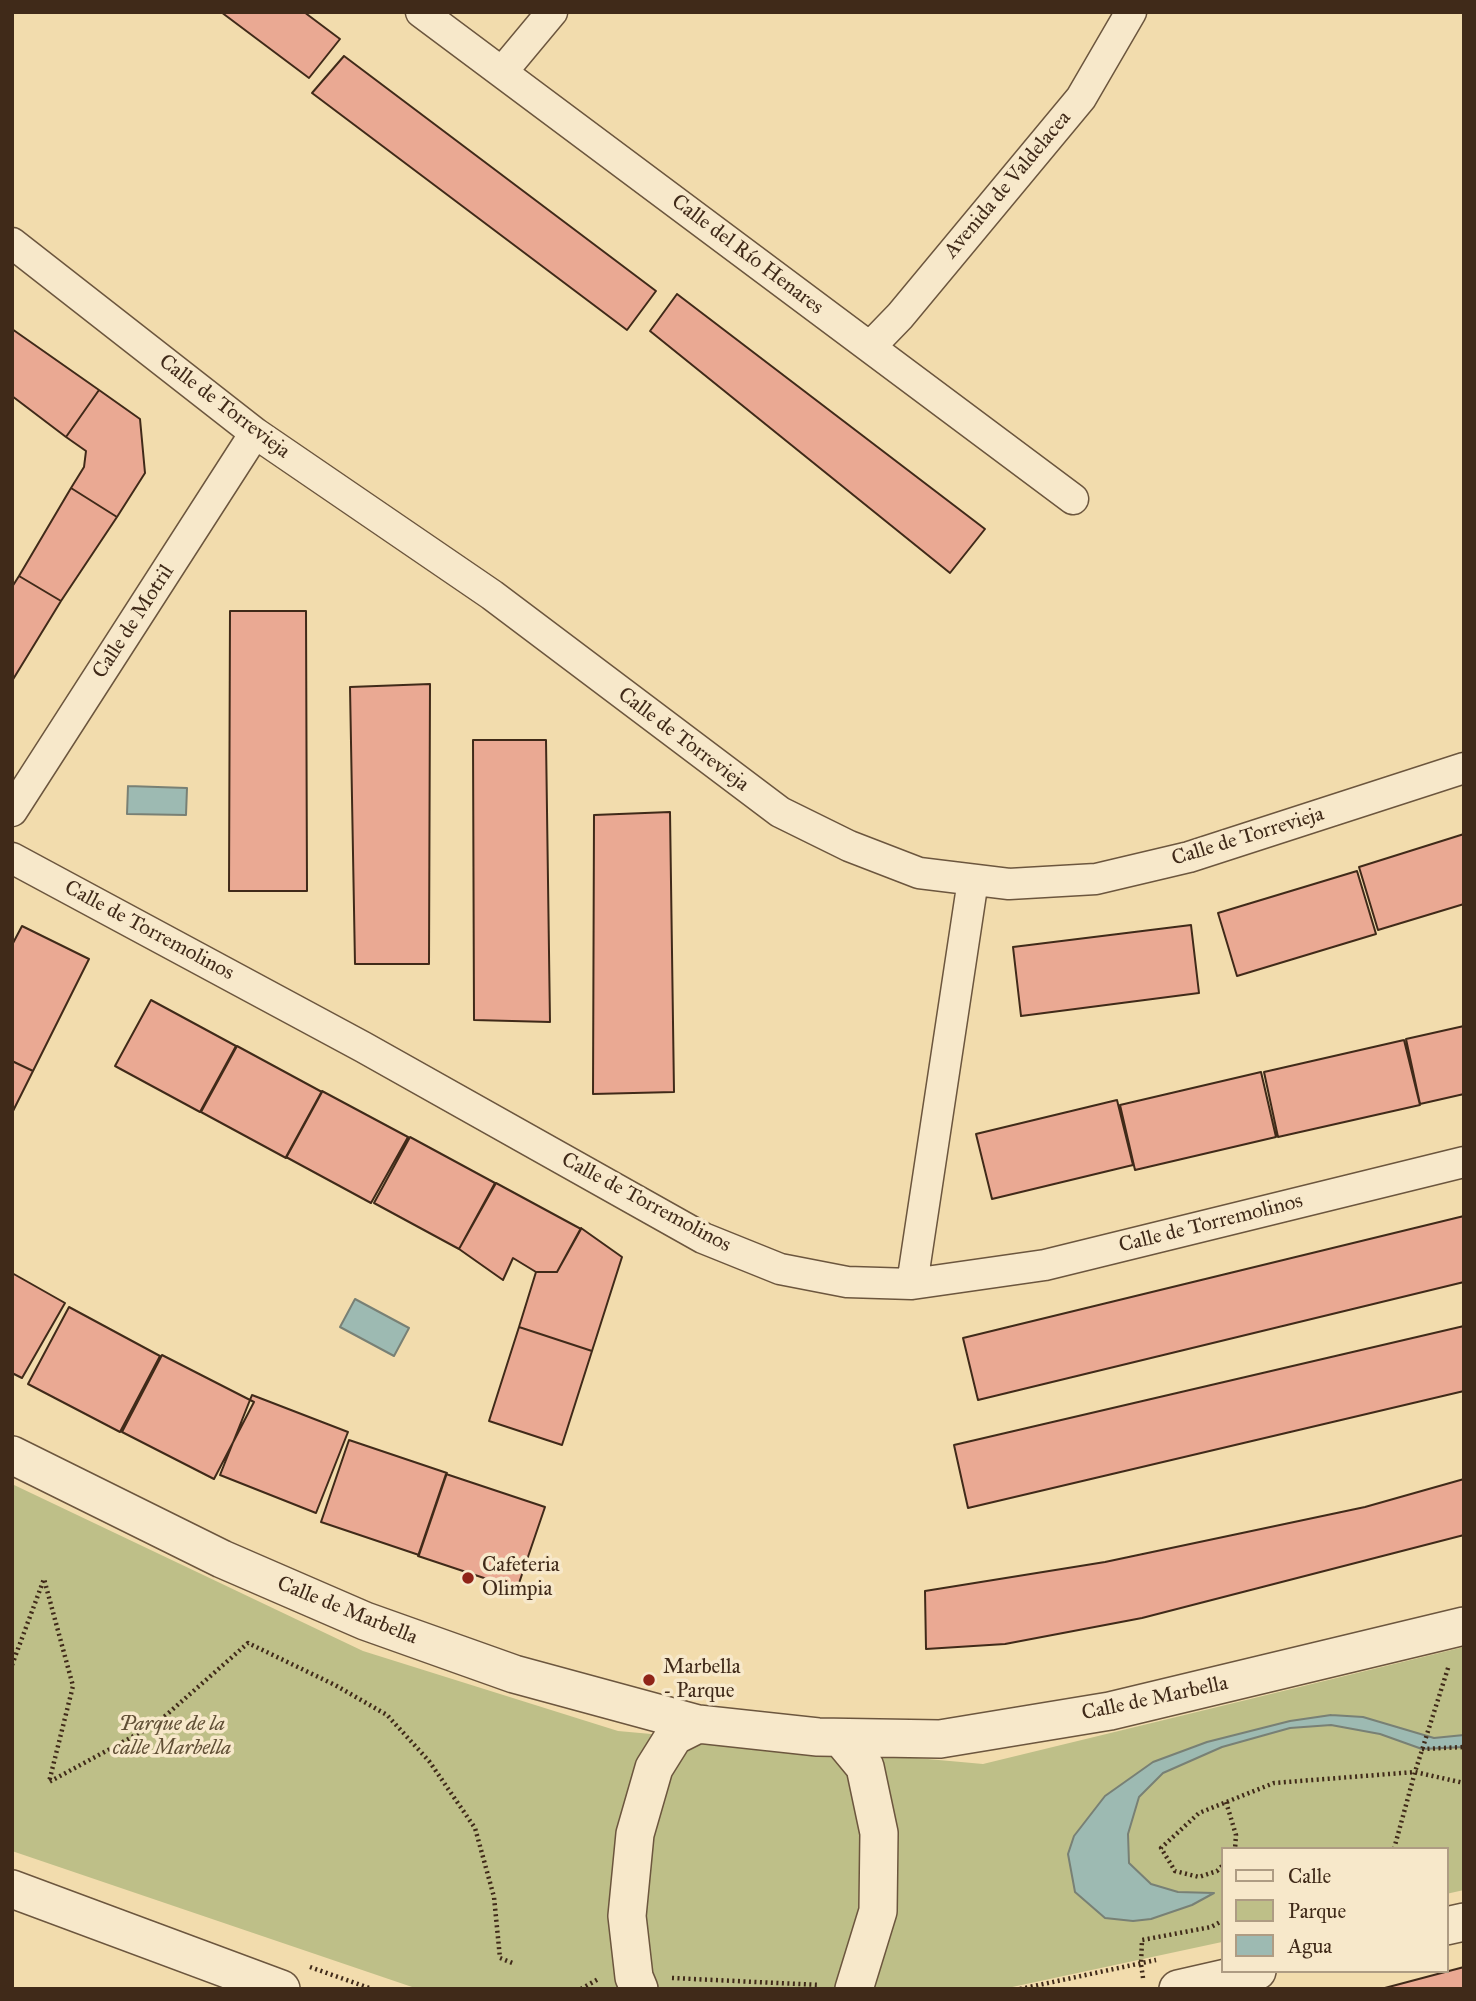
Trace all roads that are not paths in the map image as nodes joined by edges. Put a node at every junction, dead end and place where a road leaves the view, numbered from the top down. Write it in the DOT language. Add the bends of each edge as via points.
graph roads {
  1 [pos="421,12"];
  2 [pos="552,12"];
  3 [pos="1131,12"];
  4 [pos="502,72"];
  5 [pos="12,243"];
  6 [pos="870,347"];
  7 [pos="255,432"];
  8 [pos="1073,499"];
  9 [pos="1464,768"];
  10 [pos="12,811"];
  11 [pos="12,858"];
  12 [pos="973,880"];
  13 [pos="1464,1162"];
  14 [pos="912,1284"];
  15 [pos="12,1455"];
  16 [pos="1462,1627"];
  17 [pos="698,1724"];
  18 [pos="841,1738"];
  19 [pos="12,1889"];
  20 [pos="1220,1972"];
  21 [pos="1173,1973"];
  22 [pos="636,1983"];
  23 [pos="854,1988"];
  24 [pos="281,1989"];
  1 -- 4 [label="street, Calle del Río Henares"];
  2 -- 4 [label="street"];
  3 -- 6 [label="street, Avenida de Valdelacea" via="1081,98"];
  4 -- 6 [label="street, Calle del Río Henares"];
  5 -- 7 [label="street, Calle de Torrevieja"];
  6 -- 8 [label="street, Calle del Río Henares"];
  7 -- 10 [label="street, Calle de Motril"];
  7 -- 12 [label="street, Calle de Torrevieja" via="492,595 780,812 919,873"];
  9 -- 12 [label="street, Calle de Torrevieja" via="1189,858 1096,879 1009,884"];
  11 -- 14 [label="street, Calle de Torremolinos" via="363,1047 703,1238 780,1269 847,1283"];
  12 -- 14 [label="street"];
  13 -- 14 [label="street, Calle de Torremolinos" via="1045,1265"];
  15 -- 17 [label="street, Calle de Marbella" via="222,1559 365,1621 514,1674"];
  16 -- 18 [label="street, Calle de Marbella" via="1110,1711 940,1739"];
  17 -- 18 [label="street, Calle de Marbella"];
  17 -- 22 [label="street" via="674,1736 654,1768 635,1834 627,1916"];
  18 -- 23 [label="street" via="865,1767 879,1833 878,1911"];
  19 -- 24 [label="street"];
  20 -- 21 [label="street"];
}
